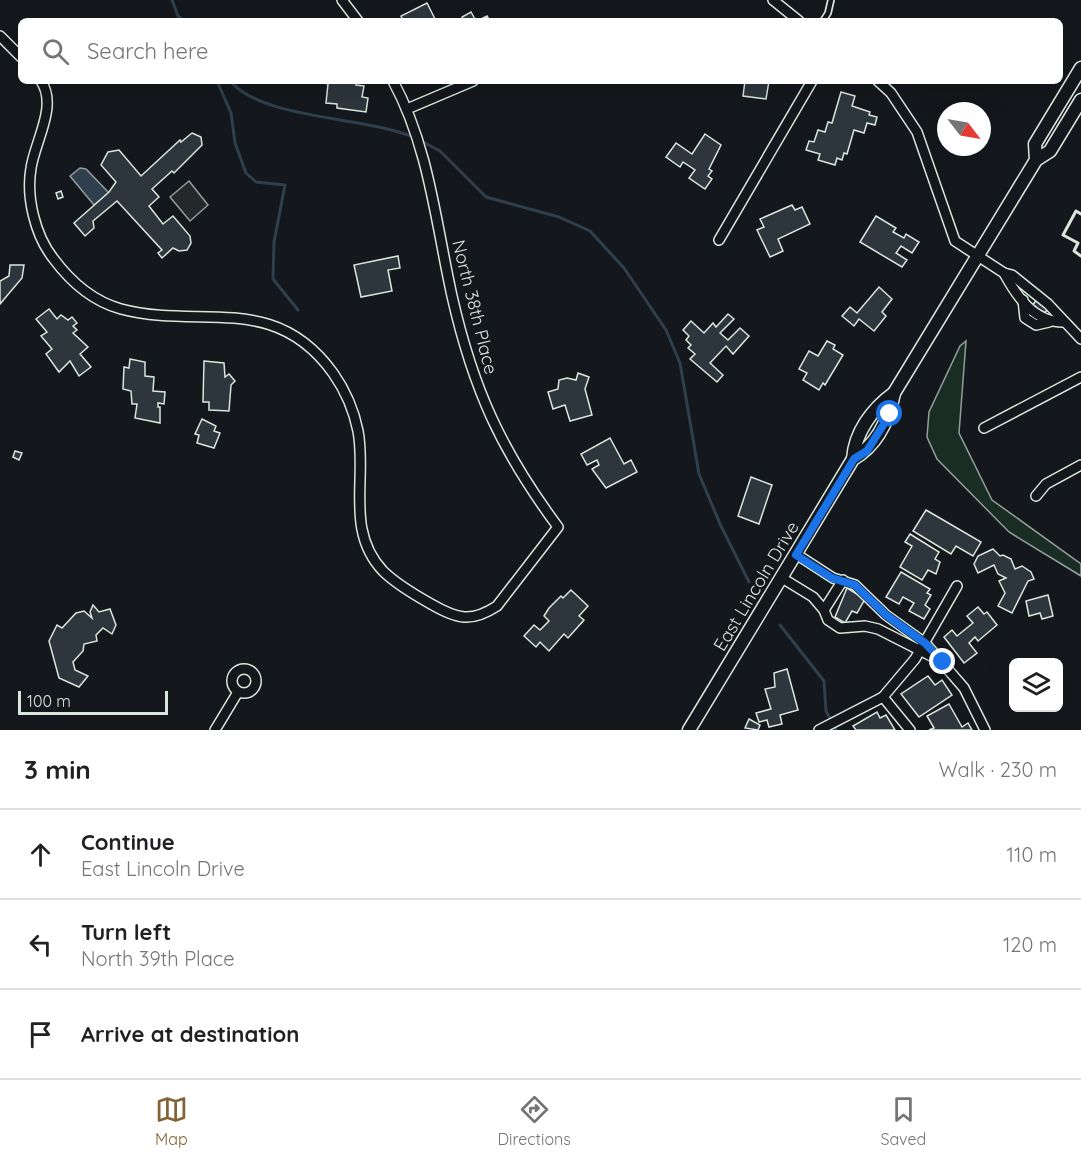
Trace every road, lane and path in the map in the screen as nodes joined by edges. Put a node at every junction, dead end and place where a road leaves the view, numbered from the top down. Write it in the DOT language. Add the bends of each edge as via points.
graph roads {
  1 [pos="342,0"];
  2 [pos="773,0"];
  3 [pos="831,0"];
  4 [pos="356,18"];
  5 [pos="795,18"];
  6 [pos="825,18"];
  7 [pos="0,36"];
  8 [pos="18,54"];
  9 [pos="1081,68"];
  10 [pos="42,84"];
  11 [pos="395,84"];
  12 [pos="466,84"];
  13 [pos="810,84"];
  14 [pos="881,84"];
  15 [pos="1081,100"];
  16 [pos="407,108"];
  17 [pos="1036,160"];
  18 [pos="719,240"];
  19 [pos="978,256"];
  20 [pos="999,270"];
  21 [pos="1063,322"];
  22 [pos="1081,339"];
  23 [pos="1081,377"];
  24 [pos="984,428"];
  25 [pos="1081,465"];
  26 [pos="1036,496"];
  27 [pos="796,555"];
  28 [pos="782,578"];
  29 [pos="843,580"];
  30 [pos="957,586"];
  31 [pos="824,610"];
  32 [pos="922,647"];
  33 [pos="238,692"];
  34 [pos="883,697"];
  35 [pos="215,730"];
  36 [pos="689,730"];
  37 [pos="820,730"];
  38 [pos="910,730"];
  39 [pos="985,730"];
  1 -- 4 [label="street"];
  2 -- 5 [label="street"];
  3 -- 6 [label="lane"];
  7 -- 8 [label="street"];
  9 -- 17 [label="main road, East Lincoln Drive" via="1035,144"];
  10 -- 16 [label="street, North 38th Place" via="47,110 29,189 39,232 52,258 84,291 120,309 147,314 249,318 284,331 313,350 333,374 351,406 358,432 359,514 370,554 383,571 451,615 470,618 497,606 558,527 526,483 480,394 453,298 417,134"];
  11 -- 16 [label="street, North 38th Place"];
  12 -- 16 [label="street"];
  13 -- 18 [label="street"];
  14 -- 19 [label="street" via="917,132 956,241"];
  15 -- 17 [label="main road, East Lincoln Drive" via="1050,152"];
  17 -- 19 [label="main road, East Lincoln Drive"];
  19 -- 20 [label="street"];
  19 -- 27 [label="main road, East Lincoln Drive" via="894,393 877,405 854,442 854,459"];
  20 -- 21 [label="street" via="1012,274"];
  20 -- 21 [label="street" via="1023,300 1025,318 1036,325"];
  21 -- 22 [label="street"];
  23 -- 24 [label="street"];
  25 -- 26 [label="street" via="1046,484"];
  27 -- 28 [label="main road, East Lincoln Drive"];
  27 -- 29 [label="street" via="832,578"];
  28 -- 31 [label="street" via="813,597"];
  28 -- 36 [label="main road, East Lincoln Drive"];
  29 -- 31 [label="street"];
  29 -- 32 [label="street" via="855,585"];
  30 -- 32 [label="street"];
  31 -- 32 [label="street" via="828,620 840,628 878,629"];
  32 -- 34 [label="street"];
  32 -- 39 [label="street" via="943,662 964,688"];
  33 -- 35 [label="street"];
  34 -- 37 [label="street"];
  34 -- 38 [label="street"];
}
